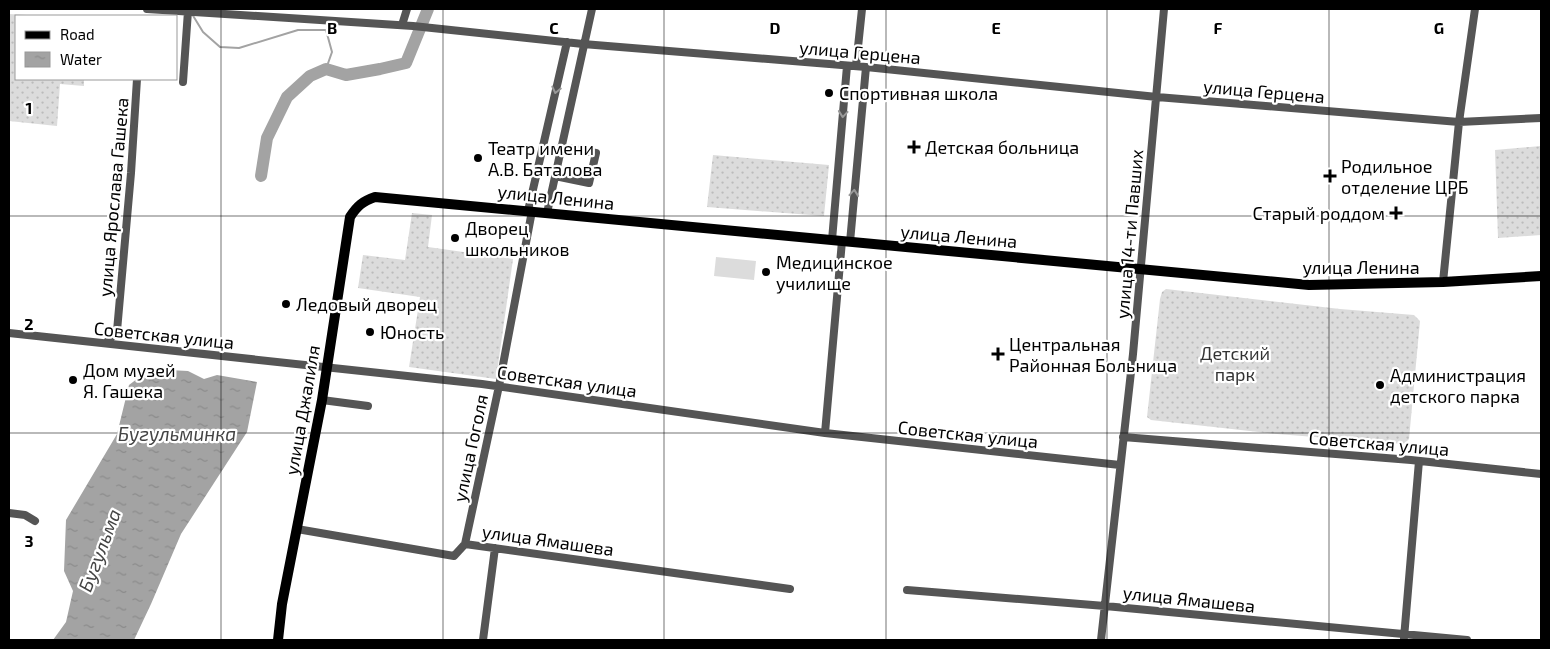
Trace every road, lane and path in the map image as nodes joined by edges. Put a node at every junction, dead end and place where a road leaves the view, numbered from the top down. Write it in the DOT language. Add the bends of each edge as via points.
graph roads {
  1 [pos="147,9"];
  2 [pos="407,9"];
  3 [pos="592,9"];
  4 [pos="862,9"];
  5 [pos="1164,9"];
  6 [pos="1475,9"];
  7 [pos="212,10"];
  8 [pos="188,11"];
  9 [pos="402,25"];
  10 [pos="567,42"];
  11 [pos="583,44"];
  12 [pos="847,66"];
  13 [pos="856,66"];
  14 [pos="866,67"];
  15 [pos="138,80"];
  16 [pos="183,82"];
  17 [pos="1156,97"];
  18 [pos="1541,118"];
  19 [pos="1459,122"];
  20 [pos="561,147"];
  21 [pos="555,176"];
  22 [pos="375,196"];
  23 [pos="530,211"];
  24 [pos="547,213"];
  25 [pos="841,241"];
  26 [pos="1140,269"];
  27 [pos="1541,276"];
  28 [pos="1442,282"];
  29 [pos="9,333"];
  30 [pos="106,343"];
  31 [pos="327,367"];
  32 [pos="498,386"];
  33 [pos="322,400"];
  34 [pos="368,406"];
  35 [pos="825,433"];
  36 [pos="1124,437"];
  37 [pos="1418,461"];
  38 [pos="1120,465"];
  39 [pos="1541,474"];
  40 [pos="9,513"];
  41 [pos="36,520"];
  42 [pos="297,529"];
  43 [pos="465,544"];
  44 [pos="495,548"];
  45 [pos="790,589"];
  46 [pos="908,590"];
  47 [pos="1105,606"];
  48 [pos="1404,638"];
  49 [pos="278,640"];
  50 [pos="483,640"];
  51 [pos="1101,640"];
  52 [pos="1467,640"];
  1 -- 8 [label="street, улица Герцена"];
  2 -- 9 [label="street"];
  3 -- 11 [label="street"];
  4 -- 13 [label="street"];
  5 -- 17 [label="street, улица 14-ти Павших"];
  6 -- 19 [label="street"];
  7 -- 8 [label="street, улица Герцена"];
  7 -- 9 [label="street, улица Герцена"];
  8 -- 16 [label="street"];
  9 -- 10 [label="street, улица Герцена"];
  10 -- 11 [label="street, улица Герцена"];
  10 -- 23 [label="street, улица Гоголя, one-way"];
  11 -- 12 [label="street, улица Герцена"];
  11 -- 20 [label="street"];
  12 -- 13 [label="street, улица Герцена"];
  12 -- 25 [label="street, one-way"];
  13 -- 14 [label="street, улица Герцена"];
  14 -- 17 [label="street, улица Герцена"];
  25 -- 14 [label="street, one-way"];
  15 -- 30 [label="street, улица Ярослава Гашека" via="117,332"];
  17 -- 19 [label="street, улица Герцена"];
  17 -- 26 [label="street, улица 14-ти Павших"];
  18 -- 19 [label="street, улица Герцена"];
  19 -- 28 [label="street"];
  20 -- 21 [label="street"];
  20 -- 21 [label="street" via="596,153 589,183"];
  21 -- 24 [label="street"];
  22 -- 23 [label="main road, улица Ленина"];
  22 -- 31 [label="main road, улица Джалиля" via="364,200 350,217"];
  23 -- 24 [label="main road, улица Ленина"];
  23 -- 32 [label="street, улица Гоголя"];
  24 -- 25 [label="main road, улица Ленина"];
  25 -- 26 [label="main road, улица Ленина"];
  25 -- 35 [label="street"];
  26 -- 28 [label="main road, улица Ленина" via="1309,285"];
  26 -- 36 [label="street, улица 14-ти Павших"];
  27 -- 28 [label="main road, улица Ленина"];
  29 -- 30 [label="street, Советская улица"];
  30 -- 31 [label="street, Советская улица"];
  31 -- 32 [label="street, Советская улица"];
  31 -- 33 [label="main road, улица Джалиля"];
  32 -- 35 [label="street, Советская улица"];
  32 -- 43 [label="street, улица Гоголя"];
  33 -- 34 [label="street"];
  33 -- 42 [label="main road, улица Джалиля"];
  35 -- 38 [label="street, Советская улица"];
  36 -- 37 [label="street, Советская улица"];
  36 -- 38 [label="street, улица 14-ти Павших"];
  37 -- 39 [label="street, Советская улица"];
  37 -- 48 [label="street"];
  38 -- 47 [label="street, улица 14-ти Павших"];
  40 -- 41 [label="street"];
  42 -- 43 [label="street, улица Ямашева" via="454,556"];
  42 -- 49 [label="main road, улица Джалиля"];
  43 -- 44 [label="street, улица Ямашева"];
  44 -- 45 [label="street, улица Ямашева"];
  44 -- 50 [label="street"];
  46 -- 47 [label="street, улица Ямашева"];
  47 -- 48 [label="street, улица Ямашева"];
  47 -- 51 [label="street, улица 14-ти Павших"];
  48 -- 52 [label="street, улица Ямашева"];
}
